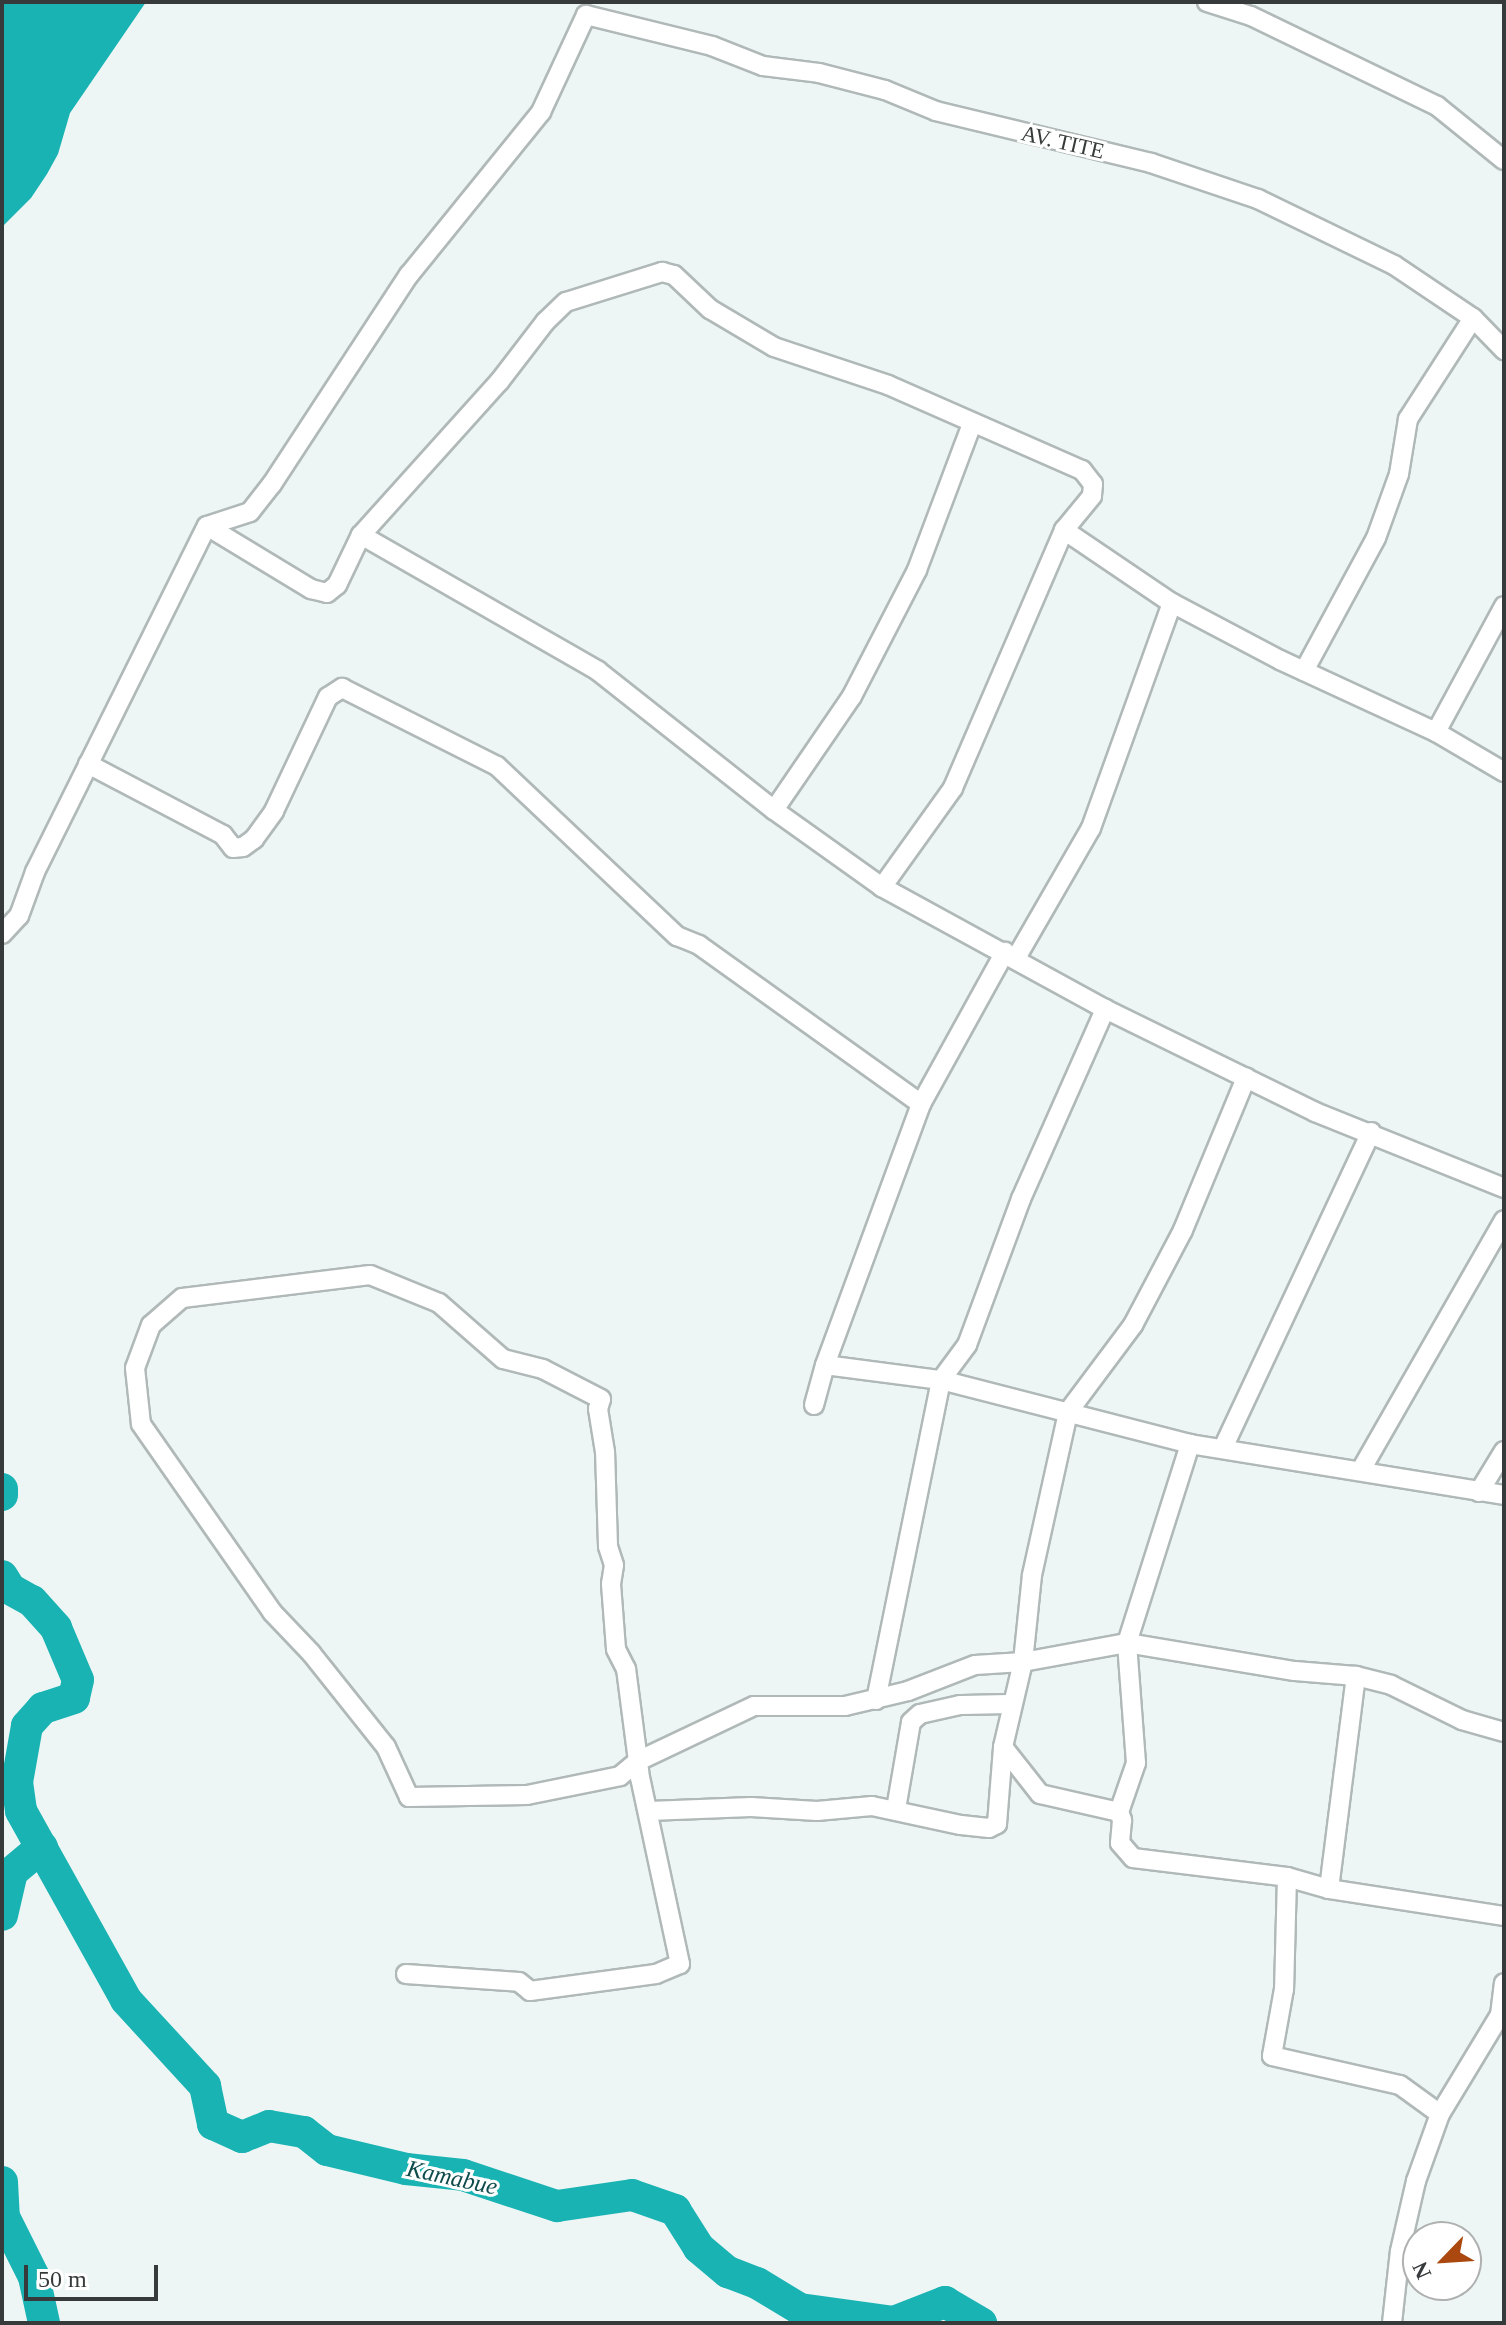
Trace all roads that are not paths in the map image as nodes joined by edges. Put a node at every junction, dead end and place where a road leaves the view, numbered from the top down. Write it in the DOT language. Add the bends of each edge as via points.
graph roads {
  1 [pos="1207,2"];
  2 [pos="583,9"];
  3 [pos="1504,160"];
  4 [pos="1473,318"];
  5 [pos="1504,350"];
  6 [pos="972,424"];
  7 [pos="207,526"];
  8 [pos="1064,530"];
  9 [pos="361,535"];
  10 [pos="1172,603"];
  11 [pos="1504,606"];
  12 [pos="1304,671"];
  13 [pos="1436,732"];
  14 [pos="88,764"];
  15 [pos="1504,772"];
  16 [pos="774,810"];
  17 [pos="882,887"];
  18 [pos="2,934"];
  19 [pos="1011,955"];
  20 [pos="1105,1009"];
  21 [pos="1246,1078"];
  22 [pos="921,1104"];
  23 [pos="1371,1132"];
  24 [pos="1504,1188"];
  25 [pos="1504,1220"];
  26 [pos="825,1365"];
  27 [pos="941,1380"];
  28 [pos="814,1405"];
  29 [pos="1068,1412"];
  30 [pos="1190,1444"];
  31 [pos="1223,1448"];
  32 [pos="1504,1451"];
  33 [pos="1361,1470"];
  34 [pos="1479,1492"];
  35 [pos="1504,1495"];
  36 [pos="1127,1643"];
  37 [pos="1023,1662"];
  38 [pos="1356,1676"];
  39 [pos="876,1700"];
  40 [pos="1011,1704"];
  41 [pos="1504,1732"];
  42 [pos="1003,1747"];
  43 [pos="638,1761"];
  44 [pos="896,1809"];
  45 [pos="649,1811"];
  46 [pos="1119,1812"];
  47 [pos="1287,1877"];
  48 [pos="1329,1889"];
  49 [pos="1504,1916"];
  50 [pos="406,1974"];
  51 [pos="1504,1983"];
  52 [pos="1440,2114"];
  53 [pos="1392,2323"];
  1 -- 3 [label="street" via="1251,16 1437,106"];
  2 -- 4 [label="street, AV. TITE" via="763,66 885,90 936,111 1151,163 1258,199 1394,265"];
  2 -- 7 [label="street" via="541,112 409,275 272,484 250,512"];
  4 -- 5 [label="street, AV. TITE"];
  4 -- 12 [label="street" via="1408,419 1399,474 1376,538"];
  6 -- 8 [label="street" via="1087,474 1092,496"];
  6 -- 9 [label="street" via="888,385 774,347 710,309 674,275 662,272 566,302"];
  6 -- 16 [label="street" via="917,570 852,696"];
  7 -- 9 [label="street" via="311,589 327,593 337,585"];
  7 -- 14 [label="street"];
  8 -- 10 [label="street"];
  8 -- 17 [label="street" via="953,788"];
  9 -- 16 [label="street" via="598,671"];
  10 -- 12 [label="street"];
  10 -- 19 [label="street" via="1091,828"];
  11 -- 13 [label="street"];
  12 -- 13 [label="street"];
  13 -- 15 [label="street"];
  14 -- 18 [label="street" via="19,916"];
  14 -- 22 [label="street" via="223,835 233,848 243,847 274,811 328,697 342,688 497,766 677,936 711,954"];
  16 -- 17 [label="street"];
  17 -- 19 [label="street"];
  19 -- 20 [label="street"];
  19 -- 22 [label="street"];
  20 -- 21 [label="street"];
  20 -- 27 [label="street" via="1021,1199 967,1345"];
  21 -- 23 [label="street"];
  21 -- 29 [label="street" via="1183,1230 1133,1325"];
  22 -- 26 [label="street"];
  23 -- 24 [label="street"];
  23 -- 31 [label="street"];
  25 -- 33 [label="street"];
  26 -- 27 [label="street"];
  26 -- 28 [label="street"];
  27 -- 29 [label="street"];
  27 -- 39 [label="street"];
  29 -- 30 [label="street"];
  29 -- 37 [label="street" via="1032,1575"];
  30 -- 31 [label="street"];
  30 -- 36 [label="street"];
  31 -- 33 [label="street"];
  32 -- 34 [label="street"];
  33 -- 34 [label="street"];
  34 -- 35 [label="street"];
  36 -- 37 [label="street"];
  36 -- 38 [label="street"];
  36 -- 46 [label="street" via="1136,1763"];
  37 -- 39 [label="street" via="975,1665"];
  37 -- 40 [label="street"];
  38 -- 41 [label="street"];
  38 -- 48 [label="street"];
  39 -- 43 [label="street" via="845,1706 754,1706"];
  40 -- 42 [label="street"];
  40 -- 44 [label="street" via="960,1705 920,1714 911,1722"];
  42 -- 44 [label="street" via="994,1827"];
  42 -- 46 [label="street" via="1040,1794"];
  43 -- 43 [label="street" via="626,1669 616,1649 601,1399 596,1394 543,1369 503,1359 439,1303 370,1275 182,1298 151,1325 135,1368 141,1424 272,1612 386,1747 409,1797 527,1795 620,1776"];
  43 -- 45 [label="street"];
  44 -- 45 [label="street"];
  45 -- 50 [label="street" via="680,1964 656,1974 530,1991 519,1982"];
  46 -- 47 [label="street" via="1120,1843 1133,1858"];
  47 -- 48 [label="street"];
  47 -- 52 [label="street" via="1284,1989 1272,2056 1400,2085"];
  48 -- 49 [label="street"];
  51 -- 52 [label="street" via="1500,2015"];
  52 -- 53 [label="street" via="1406,2223"];
}
